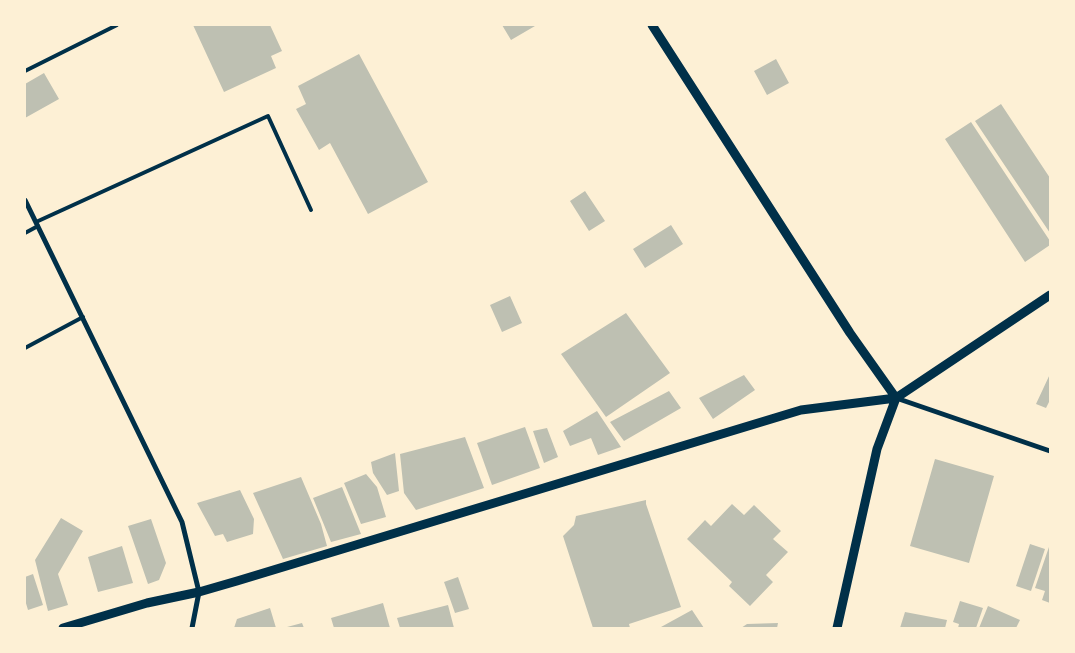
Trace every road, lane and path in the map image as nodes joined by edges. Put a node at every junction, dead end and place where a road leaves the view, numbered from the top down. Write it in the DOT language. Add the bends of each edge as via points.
graph roads {
  1 [pos="117,25"];
  2 [pos="652,25"];
  3 [pos="25,72"];
  4 [pos="25,200"];
  5 [pos="310,210"];
  6 [pos="37,224"];
  7 [pos="25,233"];
  8 [pos="1050,295"];
  9 [pos="82,317"];
  10 [pos="25,348"];
  11 [pos="896,398"];
  12 [pos="1050,451"];
  13 [pos="199,592"];
  14 [pos="63,628"];
  15 [pos="192,628"];
  16 [pos="837,628"];
  1 -- 3 [label="lane"];
  2 -- 11 [label="street" via="850,333"];
  4 -- 6 [label="street"];
  5 -- 6 [label="lane" via="268,116"];
  6 -- 7 [label="lane"];
  6 -- 9 [label="street"];
  8 -- 11 [label="street"];
  9 -- 10 [label="lane"];
  9 -- 13 [label="street" via="182,522"];
  11 -- 12 [label="street"];
  11 -- 13 [label="street" via="801,410"];
  11 -- 16 [label="street" via="877,449"];
  13 -- 14 [label="street" via="146,603"];
  13 -- 15 [label="street"];
}
